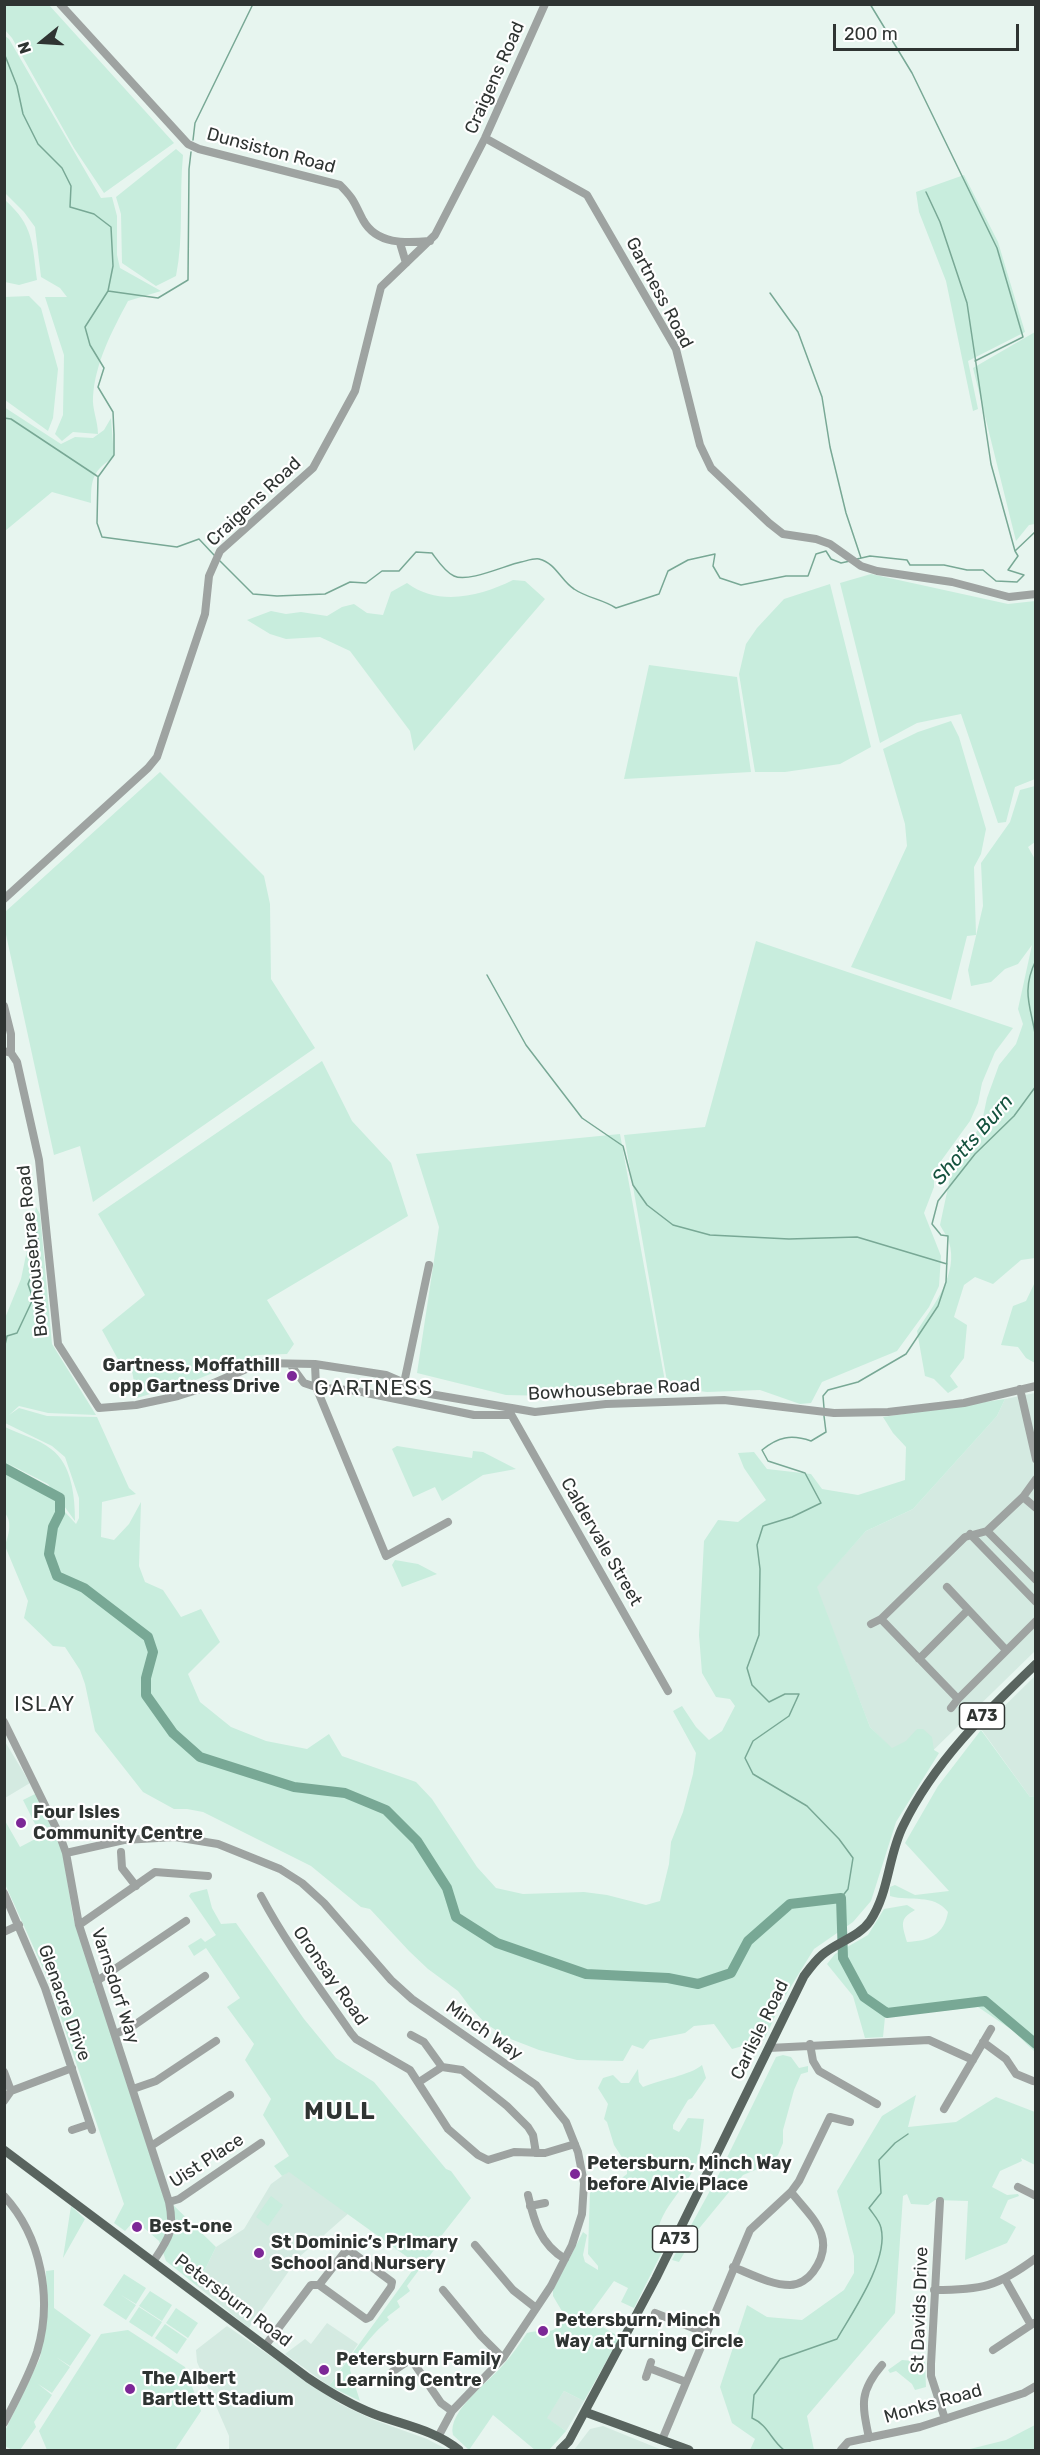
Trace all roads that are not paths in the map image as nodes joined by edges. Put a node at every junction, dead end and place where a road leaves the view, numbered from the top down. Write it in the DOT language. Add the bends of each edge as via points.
graph roads {
  1 [pos="60,4"];
  2 [pos="545,4"];
  3 [pos="485,138"];
  4 [pos="430,241"];
  5 [pos="400,243"];
  6 [pos="406,263"];
  7 [pos="1035,594"];
  8 [pos="4,900"];
  9 [pos="4,1006"];
  10 [pos="8,1052"];
  11 [pos="429,1265"];
  12 [pos="290,1364"];
  13 [pos="315,1364"];
  14 [pos="404,1383"];
  15 [pos="1035,1386"];
  16 [pos="316,1387"];
  17 [pos="1020,1389"];
  18 [pos="510,1412"];
  19 [pos="1035,1459"];
  20 [pos="1035,1479"];
  21 [pos="1023,1497"];
  22 [pos="1035,1508"];
  23 [pos="448,1522"];
  24 [pos="987,1531"];
  25 [pos="970,1534"];
  26 [pos="1035,1580"];
  27 [pos="947,1587"];
  28 [pos="1035,1602"];
  29 [pos="968,1610"];
  30 [pos="881,1619"];
  31 [pos="1035,1621"];
  32 [pos="871,1624"];
  33 [pos="1006,1650"];
  34 [pos="919,1659"];
  35 [pos="1035,1664"];
  36 [pos="668,1690"];
  37 [pos="958,1699"];
  38 [pos="951,1708"];
  39 [pos="4,1722"];
  40 [pos="121,1852"];
  41 [pos="66,1853"];
  42 [pos="208,1876"];
  43 [pos="136,1886"];
  44 [pos="4,1893"];
  45 [pos="261,1896"];
  46 [pos="186,1921"];
  47 [pos="19,1925"];
  48 [pos="79,1925"];
  49 [pos="4,1932"];
  50 [pos="205,1976"];
  51 [pos="97,1981"];
  52 [pos="991,2029"];
  53 [pos="429,2032"];
  54 [pos="115,2034"];
  55 [pos="411,2035"];
  56 [pos="216,2041"];
  57 [pos="423,2042"];
  58 [pos="983,2042"];
  59 [pos="810,2044"];
  60 [pos="769,2048"];
  61 [pos="973,2060"];
  62 [pos="442,2067"];
  63 [pos="72,2068"];
  64 [pos="4,2072"];
  65 [pos="1033,2081"];
  66 [pos="419,2082"];
  67 [pos="133,2089"];
  68 [pos="11,2091"];
  69 [pos="230,2095"];
  70 [pos="4,2101"];
  71 [pos="877,2104"];
  72 [pos="944,2109"];
  73 [pos="850,2122"];
  74 [pos="72,2130"];
  75 [pos="261,2143"];
  76 [pos="575,2144"];
  77 [pos="151,2146"];
  78 [pos="4,2150"];
  79 [pos="536,2153"];
  80 [pos="1018,2187"];
  81 [pos="791,2192"];
  82 [pos="528,2195"];
  83 [pos="4,2196"];
  84 [pos="1035,2196"];
  85 [pos="939,2201"];
  86 [pos="169,2202"];
  87 [pos="545,2203"];
  88 [pos="530,2206"];
  89 [pos="475,2245"];
  90 [pos="1035,2258"];
  91 [pos="565,2259"];
  92 [pos="153,2262"];
  93 [pos="733,2267"];
  94 [pos="1005,2279"];
  95 [pos="320,2285"];
  96 [pos="443,2290"];
  97 [pos="934,2290"];
  98 [pos="536,2308"];
  99 [pos="655,2313"];
  100 [pos="1033,2323"];
  101 [pos="706,2333"];
  102 [pos="265,2346"];
  103 [pos="993,2350"];
  104 [pos="503,2358"];
  105 [pos="882,2365"];
  106 [pos="392,2372"];
  107 [pos="646,2377"];
  108 [pos="686,2382"];
  109 [pos="1035,2386"];
  110 [pos="452,2411"];
  111 [pos="585,2412"];
  112 [pos="945,2419"];
  113 [pos="4,2423"];
  114 [pos="438,2437"];
  115 [pos="869,2438"];
  116 [pos="663,2440"];
  117 [pos="459,2451"];
  118 [pos="560,2451"];
  119 [pos="689,2451"];
  120 [pos="841,2451"];
  1 -- 5 [label="street, Dunsiston Road" via="188,144 340,185 379,237"];
  2 -- 3 [label="street, Craigens Road"];
  3 -- 4 [label="street, Craigens Road"];
  3 -- 7 [label="street, Gartness Road" via="587,195 676,349 700,445 711,468 769,524 783,534 816,538 861,566 877,571 952,582 1009,597"];
  4 -- 5 [label="street, Dunsiston Road"];
  4 -- 6 [label="street, Craigens Road"];
  5 -- 6 [label="street"];
  6 -- 8 [label="street, Craigens Road" via="381,287 355,391 313,468 220,551 213,562 205,614 157,757"];
  9 -- 10 [label="street" via="11,1034"];
  10 -- 12 [label="street, Bowhousebrae Road" via="17,1062 39,1160 58,1344 96,1406 120,1407 177,1396 260,1363"];
  11 -- 14 [label="street"];
  12 -- 13 [label="street, Bowhousebrae Road"];
  12 -- 16 [label="street" via="304,1383"];
  13 -- 14 [label="street, Bowhousebrae Road" via="386,1375"];
  13 -- 16 [label="street"];
  14 -- 18 [label="street, Bowhousebrae Road" via="430,1394"];
  15 -- 17 [label="street, Bowhousebrae Road"];
  16 -- 18 [label="street" via="357,1391 474,1415"];
  16 -- 23 [label="street" via="386,1556"];
  17 -- 18 [label="street, Bowhousebrae Road" via="925,1409 888,1412 834,1413 724,1400"];
  17 -- 19 [label="street"];
  18 -- 36 [label="street, Caldervale Street"];
  20 -- 21 [label="street"];
  21 -- 22 [label="street"];
  21 -- 24 [label="street"];
  24 -- 25 [label="street"];
  24 -- 26 [label="street"];
  25 -- 28 [label="street"];
  25 -- 30 [label="street"];
  27 -- 29 [label="street"];
  29 -- 33 [label="street"];
  29 -- 34 [label="street"];
  30 -- 32 [label="street"];
  30 -- 34 [label="street"];
  31 -- 33 [label="street"];
  33 -- 37 [label="street"];
  34 -- 37 [label="street"];
  35 -- 60 [label="main road, Carlisle Road / A73" via="967,1731 919,1798 897,1839 871,1919 859,1932 823,1954 804,1976"];
  37 -- 38 [label="street"];
  39 -- 41 [label="street, Varnsdorf Way" via="45,1800"];
  40 -- 43 [label="street" via="122,1868"];
  41 -- 48 [label="street, Varnsdorf Way"];
  41 -- 76 [label="street, Minch Way" via="124,1840 176,1837 218,1844 280,1869 324,1903 398,1986 536,2085 566,2122"];
  42 -- 43 [label="street" via="159,1871"];
  43 -- 48 [label="street"];
  44 -- 47 [label="street, Glenacre Drive"];
  45 -- 66 [label="street, Oronsay Road" via="298,1959 356,2039 410,2070"];
  46 -- 51 [label="street"];
  47 -- 49 [label="street"];
  47 -- 63 [label="street, Glenacre Drive"];
  48 -- 51 [label="street, Varnsdorf Way"];
  50 -- 54 [label="street" via="133,2026"];
  51 -- 54 [label="street, Varnsdorf Way"];
  52 -- 58 [label="street"];
  53 -- 57 [label="street"];
  54 -- 67 [label="street, Varnsdorf Way"];
  55 -- 57 [label="street"];
  56 -- 67 [label="street" via="156,2081"];
  57 -- 62 [label="street"];
  58 -- 61 [label="street"];
  58 -- 65 [label="street" via="1006,2059 1016,2074"];
  59 -- 60 [label="street"];
  59 -- 61 [label="street" via="929,2040"];
  59 -- 71 [label="street" via="819,2071"];
  60 -- 111 [label="main road, Carlisle Road / A73"];
  61 -- 72 [label="street"];
  62 -- 66 [label="street"];
  62 -- 79 [label="street" via="462,2070 507,2106 533,2135"];
  63 -- 68 [label="street"];
  63 -- 74 [label="street, Glenacre Drive" via="91,2127"];
  64 -- 68 [label="street"];
  66 -- 79 [label="street, Oronsay Road" via="448,2129 478,2155 488,2160 514,2152"];
  67 -- 77 [label="street, Varnsdorf Way"];
  68 -- 70 [label="street"];
  69 -- 77 [label="street"];
  73 -- 81 [label="street" via="830,2117"];
  75 -- 86 [label="street, Uist Place"];
  76 -- 79 [label="street"];
  76 -- 91 [label="street, Minch Way" via="582,2165 584,2194 578,2230"];
  77 -- 86 [label="street, Varnsdorf Way"];
  78 -- 92 [label="main road, Petersburn Road"];
  80 -- 84 [label="street"];
  81 -- 93 [label="street" via="750,2230"];
  81 -- 93 [label="street" via="823,2236 822,2258 812,2274 800,2283 783,2284"];
  82 -- 88 [label="street"];
  83 -- 113 [label="street" via="34,2247 41,2267 44,2306 38,2350"];
  85 -- 97 [label="street, St Davids Drive"];
  86 -- 92 [label="street, Varnsdorf Way" via="171,2231"];
  87 -- 88 [label="street"];
  88 -- 91 [label="street" via="540,2234"];
  89 -- 98 [label="street" via="513,2290"];
  90 -- 94 [label="street"];
  91 -- 98 [label="street, Minch Way"];
  92 -- 102 [label="main road, Petersburn Road"];
  93 -- 101 [label="street"];
  94 -- 97 [label="street" via="972,2290"];
  94 -- 100 [label="street"];
  95 -- 95 [label="street" via="366,2319 392,2282 349,2250"];
  95 -- 102 [label="street" via="308,2286"];
  96 -- 104 [label="street"];
  97 -- 112 [label="street, St Davids Drive" via="931,2376"];
  98 -- 104 [label="street, Minch Way"];
  99 -- 101 [label="street"];
  100 -- 103 [label="street"];
  101 -- 108 [label="street"];
  102 -- 114 [label="main road, Petersburn Road" via="334,2395"];
  104 -- 110 [label="street, Minch Way"];
  105 -- 115 [label="street" via="867,2383 863,2410"];
  106 -- 110 [label="street" via="411,2359 441,2403"];
  107 -- 108 [label="street" via="650,2365"];
  108 -- 116 [label="street"];
  109 -- 112 [label="street, Monks Road"];
  110 -- 114 [label="street, Minch Way"];
  111 -- 116 [label="main road"];
  111 -- 118 [label="main road, Carlisle Road / A73"];
  112 -- 115 [label="street, Monks Road"];
  114 -- 117 [label="main road, Petersburn Road"];
  115 -- 120 [label="street, Monks Road" via="848,2442"];
  116 -- 119 [label="main road"];
}
